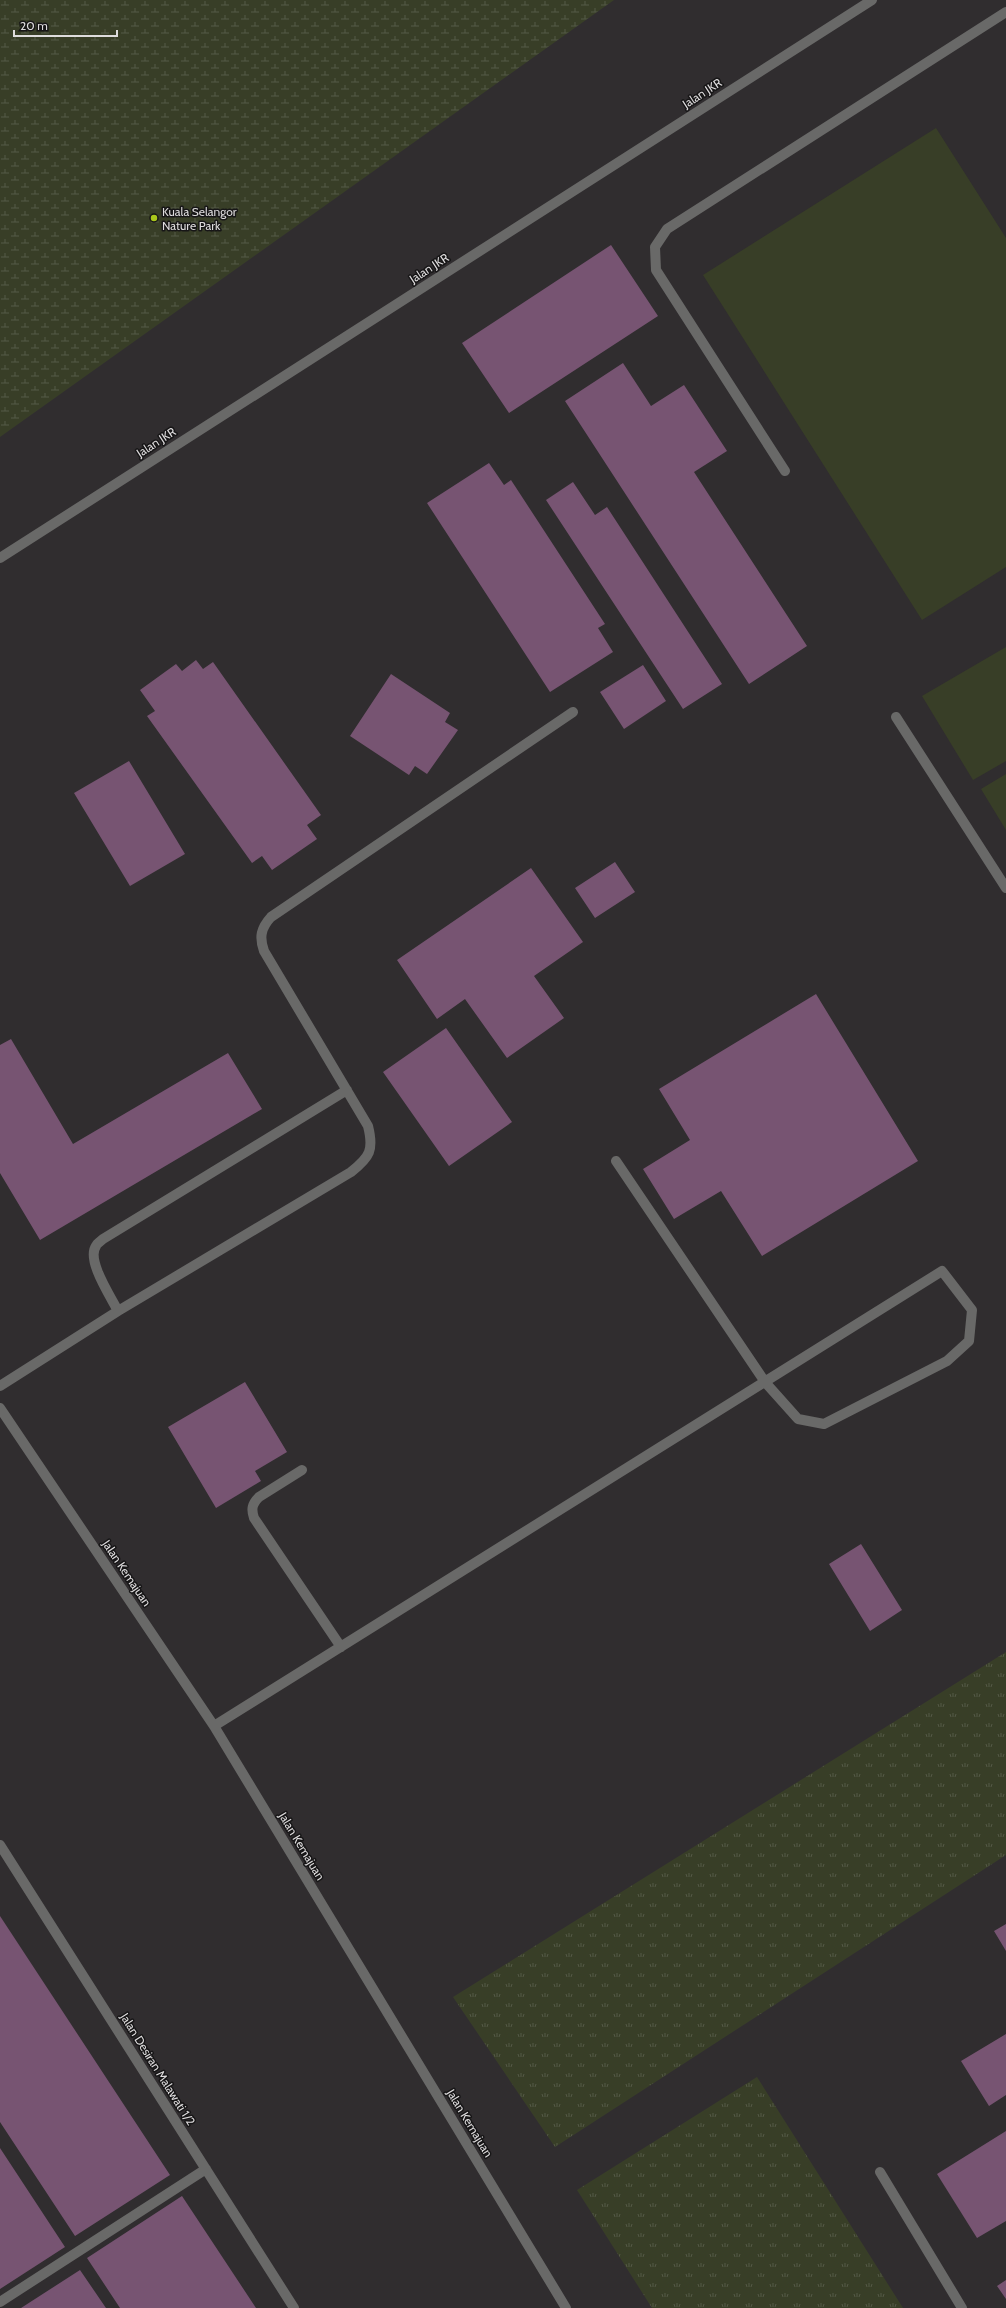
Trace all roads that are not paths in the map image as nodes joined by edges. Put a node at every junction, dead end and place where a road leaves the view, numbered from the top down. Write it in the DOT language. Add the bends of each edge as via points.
graph roads {
  1 [pos="872,0"];
  2 [pos="1006,12"];
  3 [pos="784,471"];
  4 [pos="0,558"];
  5 [pos="573,712"];
  6 [pos="896,717"];
  7 [pos="1006,888"];
  8 [pos="347,1090"];
  9 [pos="616,1161"];
  10 [pos="118,1310"];
  11 [pos="765,1382"];
  12 [pos="0,1386"];
  13 [pos="0,1408"];
  14 [pos="302,1470"];
  15 [pos="342,1647"];
  16 [pos="214,1726"];
  17 [pos="0,1845"];
  18 [pos="206,2169"];
  19 [pos="880,2172"];
  20 [pos="0,2302"];
  21 [pos="294,2308"];
  22 [pos="566,2308"];
  23 [pos="962,2308"];
  1 -- 4 [label="street, Jalan JKR"];
  2 -- 3 [label="street" via="667,229 655,246 656,270"];
  5 -- 8 [label="street" via="264,924 260,942 264,951"];
  6 -- 7 [label="street"];
  8 -- 10 [label="street" via="95,1246 95,1266"];
  8 -- 10 [label="street" via="368,1126 371,1138 370,1152 364,1162"];
  9 -- 11 [label="street"];
  10 -- 12 [label="street"];
  11 -- 11 [label="street" via="942,1272 972,1310 969,1341 947,1361 824,1424 798,1418"];
  11 -- 15 [label="street"];
  13 -- 16 [label="street, Jalan Kemajuan"];
  14 -- 15 [label="street" via="259,1497 253,1503 252,1511 254,1518"];
  15 -- 16 [label="street"];
  16 -- 22 [label="street, Jalan Kemajuan"];
  17 -- 18 [label="street, Jalan Desiran Malawati 1/2"];
  18 -- 20 [label="street"];
  18 -- 21 [label="street, Jalan Desiran Malawati 1/2"];
  19 -- 23 [label="street"];
}
